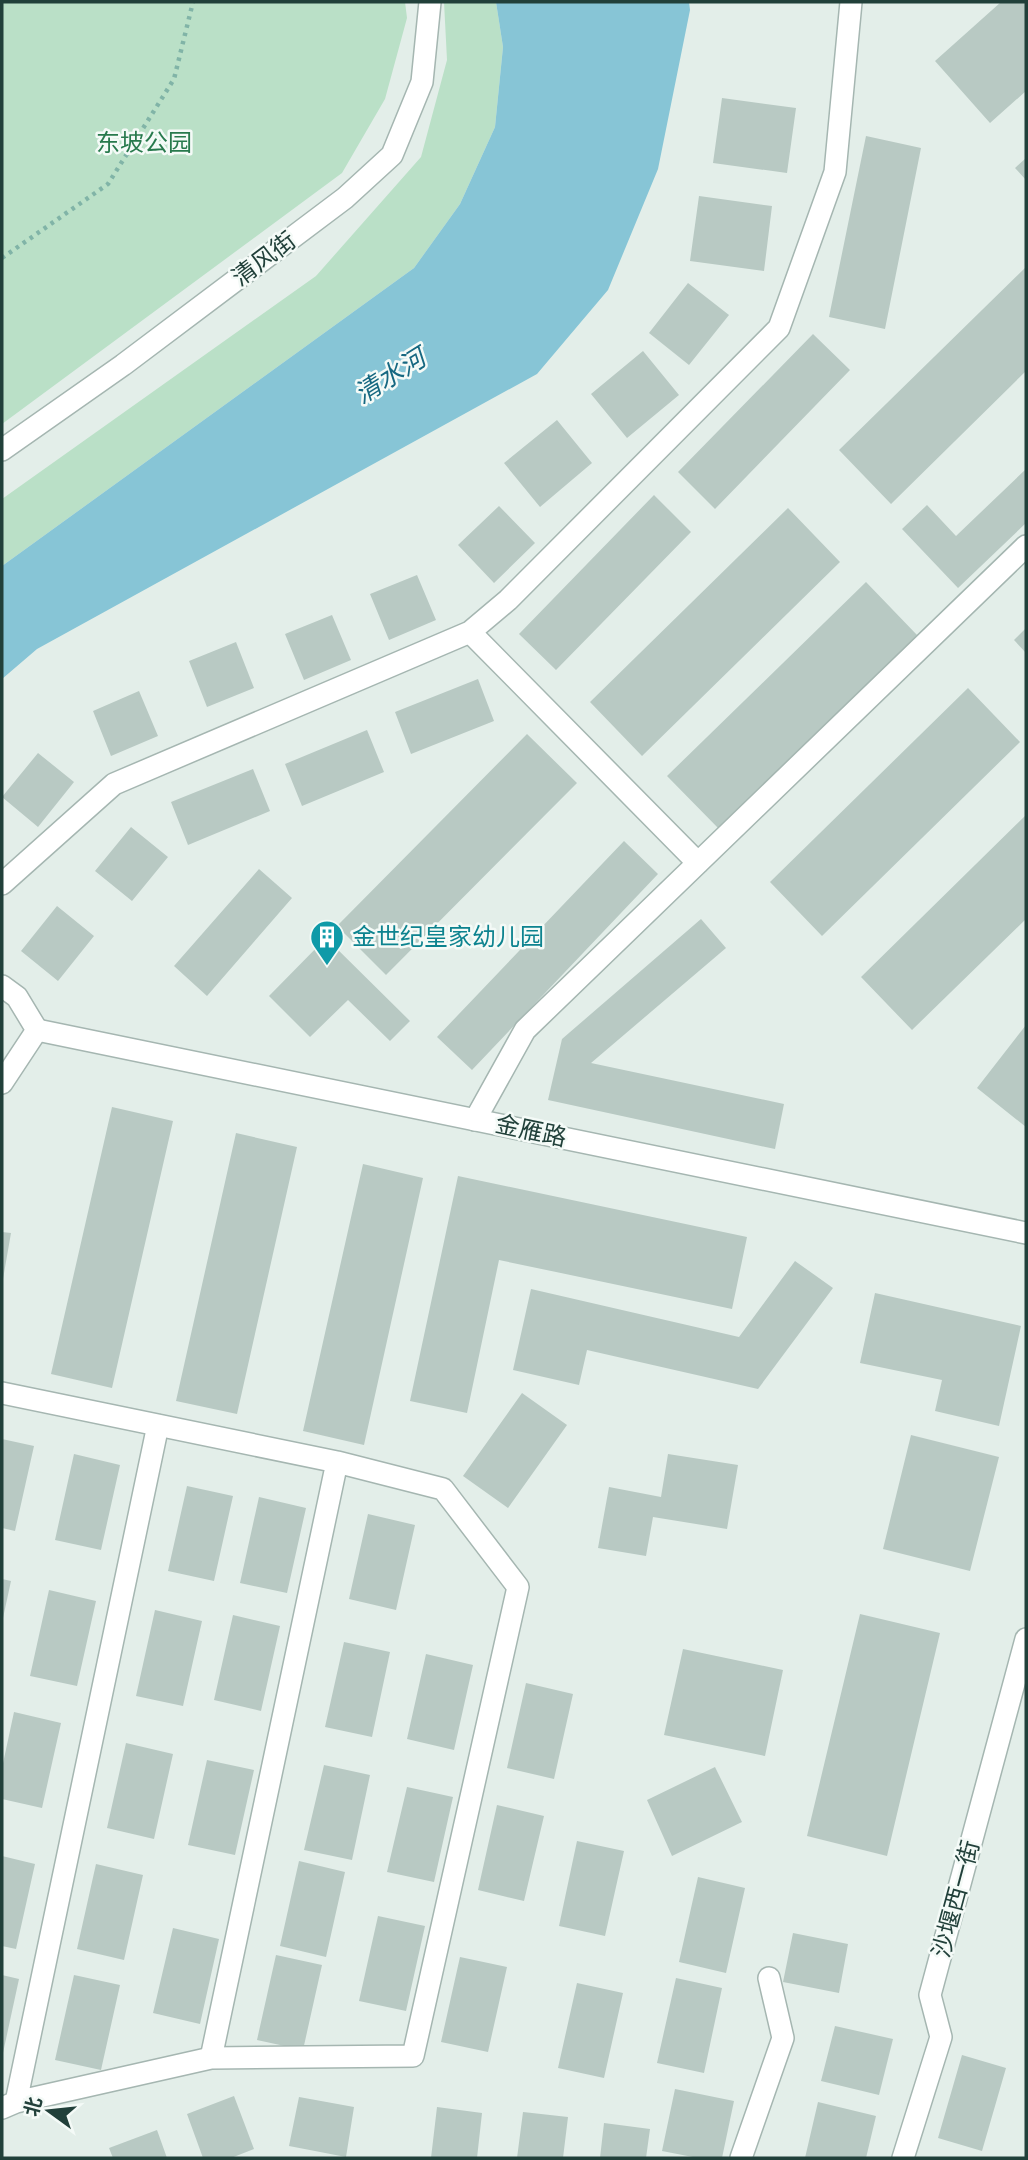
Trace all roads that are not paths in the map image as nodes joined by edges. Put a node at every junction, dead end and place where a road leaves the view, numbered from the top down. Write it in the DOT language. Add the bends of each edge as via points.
graph roads {
  1 [pos="430,2"];
  2 [pos="851,2"];
  3 [pos="2,450"];
  4 [pos="1026,546"];
  5 [pos="470,632"];
  6 [pos="698,863"];
  7 [pos="2,884"];
  8 [pos="2,986"];
  9 [pos="37,1030"];
  10 [pos="2,1083"];
  11 [pos="475,1120"];
  12 [pos="1026,1233"];
  13 [pos="2,1393"];
  14 [pos="158,1425"];
  15 [pos="337,1462"];
  16 [pos="1026,1639"];
  17 [pos="769,1979"];
  18 [pos="211,2058"];
  19 [pos="9,2105"];
  20 [pos="741,2158"];
  21 [pos="903,2158"];
  1 -- 3 [label="street, 清风街" via="422,82 392,155 312,223"];
  2 -- 5 [label="street" via="835,172 779,328 508,600"];
  4 -- 6 [label="street"];
  5 -- 6 [label="street"];
  5 -- 7 [label="street" via="114,784"];
  6 -- 11 [label="street" via="525,1030"];
  8 -- 9 [label="street" via="17,998"];
  9 -- 10 [label="street"];
  9 -- 11 [label="street, 金雁路"];
  11 -- 12 [label="street, 金雁路"];
  13 -- 14 [label="street"];
  14 -- 15 [label="street"];
  14 -- 19 [label="street"];
  15 -- 18 [label="street"];
  15 -- 18 [label="street" via="443,1489 518,1587 413,2056"];
  16 -- 21 [label="street, 沙堰西一街" via="930,1994 941,2038"];
  17 -- 20 [label="street" via="783,2038"];
  18 -- 19 [label="street"];
}
